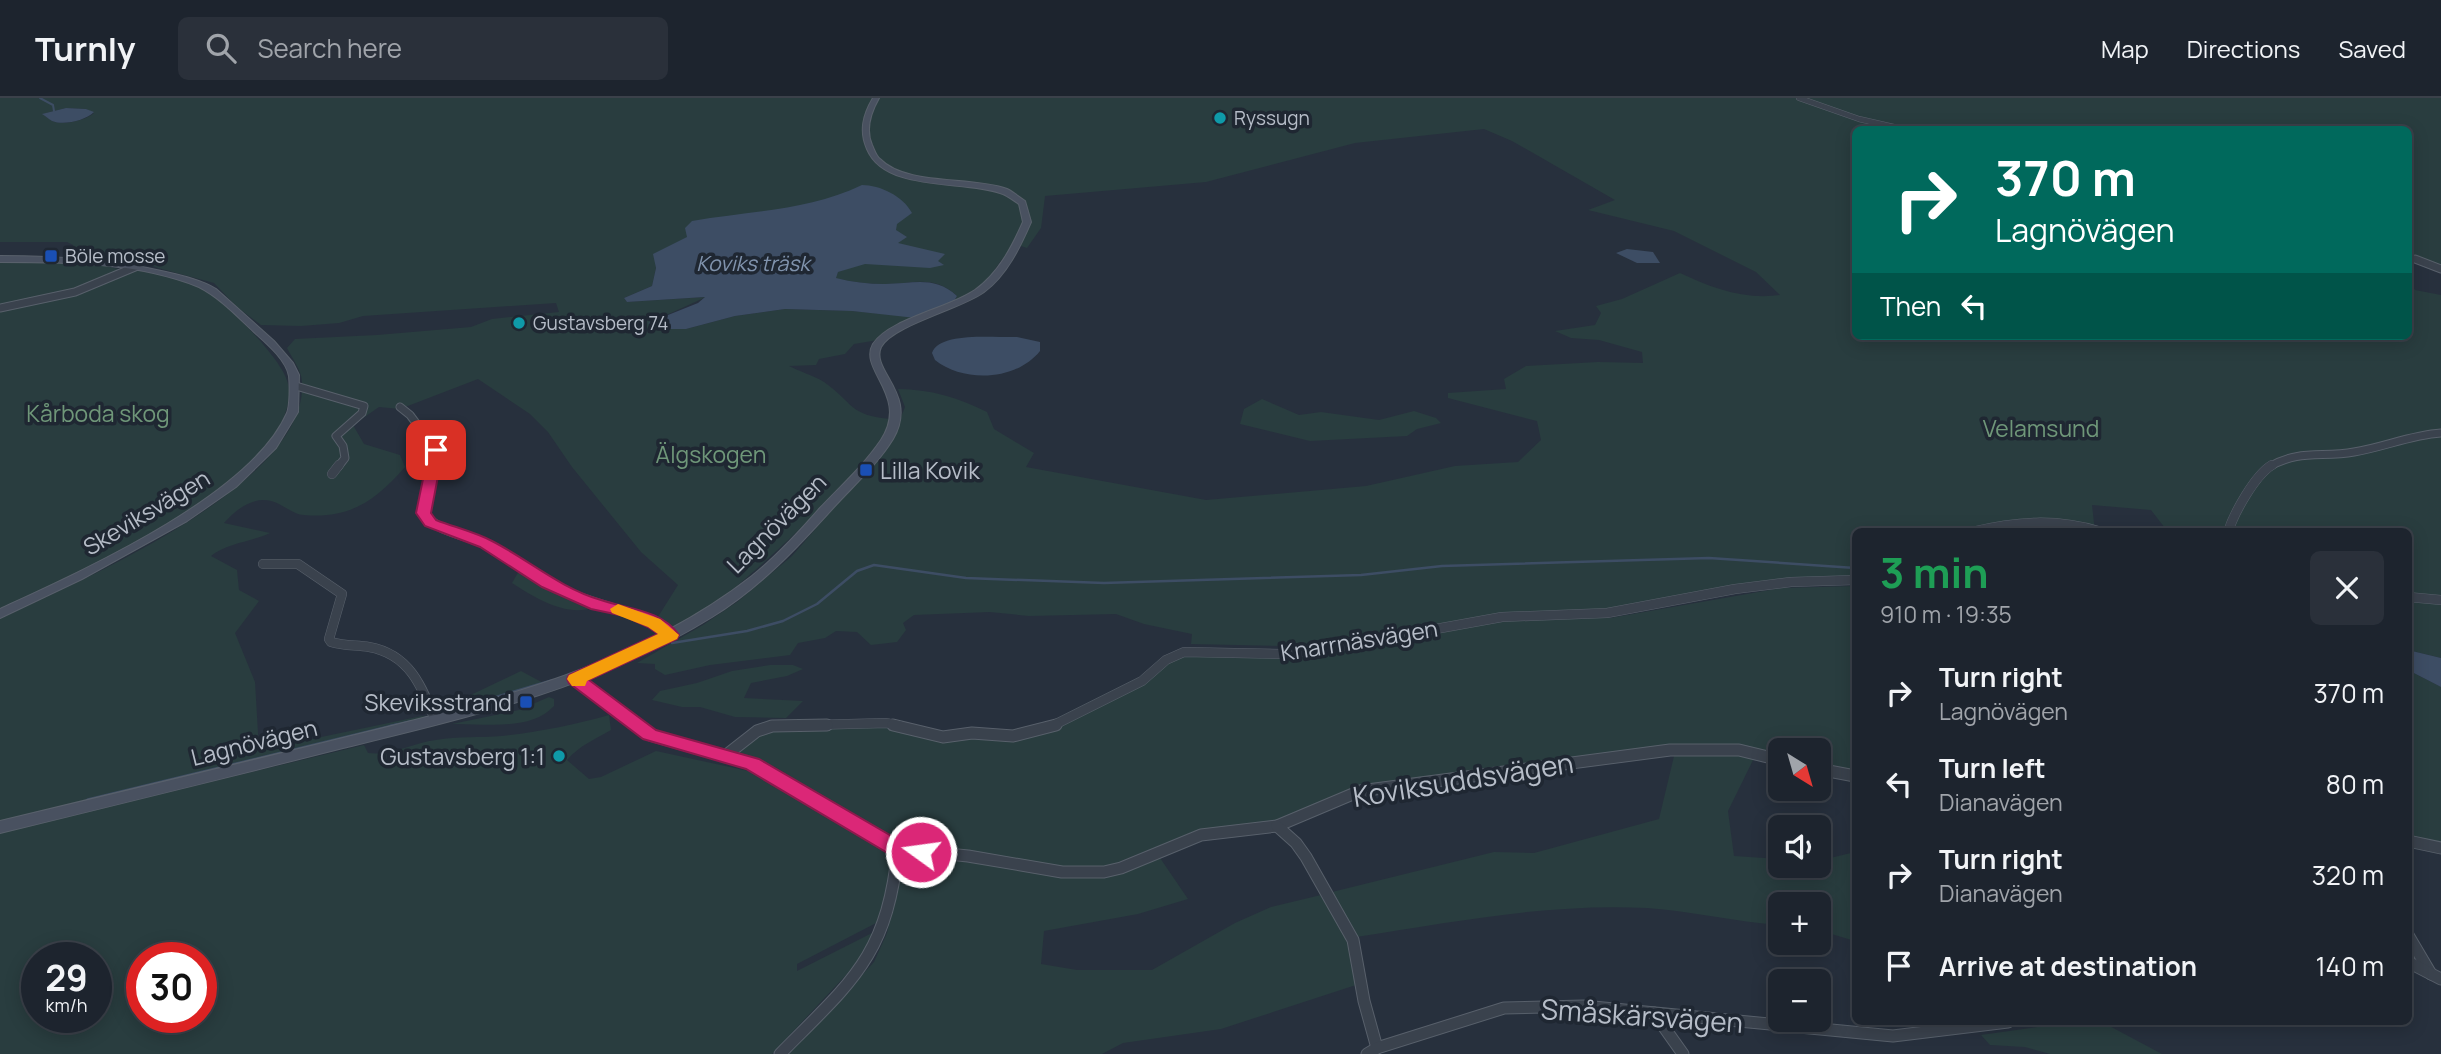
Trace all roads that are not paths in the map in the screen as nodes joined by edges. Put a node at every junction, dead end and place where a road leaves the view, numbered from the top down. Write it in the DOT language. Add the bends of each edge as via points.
graph roads {
  1 [pos="876,98"];
  2 [pos="1799,98"];
  3 [pos="1890,126"];
  4 [pos="0,258"];
  5 [pos="2412,258"];
  6 [pos="135,267"];
  7 [pos="2441,269"];
  8 [pos="0,308"];
  9 [pos="296,386"];
  10 [pos="400,407"];
  11 [pos="2441,433"];
  12 [pos="331,474"];
  13 [pos="1991,528"];
  14 [pos="2087,528"];
  15 [pos="2229,528"];
  16 [pos="263,564"];
  17 [pos="1852,580"];
  18 [pos="2412,597"];
  19 [pos="2441,600"];
  20 [pos="0,614"];
  21 [pos="671,635"];
  22 [pos="575,679"];
  23 [pos="435,720"];
  24 [pos="725,756"];
  25 [pos="1768,757"];
  26 [pos="1831,771"];
  27 [pos="1852,775"];
  28 [pos="1277,826"];
  29 [pos="0,827"];
  30 [pos="2412,842"];
  31 [pos="2441,848"];
  32 [pos="898,849"];
  33 [pos="2412,941"];
  34 [pos="2412,964"];
  35 [pos="2436,976"];
  36 [pos="1654,1013"];
  37 [pos="1983,1025"];
  38 [pos="1372,1051"];
  39 [pos="780,1054"];
  40 [pos="1683,1054"];
  1 -- 21 [label="street, Lagnövägen" via="865,126 867,149 876,163 898,174 1005,192 1021,203 1027,222 984,288 897,330 877,347 875,362 897,404 894,427 885,442 774,564"];
  2 -- 3 [label="street"];
  4 -- 6 [label="street" via="83,259"];
  5 -- 7 [label="street"];
  6 -- 8 [label="street" via="75,292"];
  6 -- 9 [label="street" via="213,291 286,361"];
  9 -- 12 [label="street" via="364,406 336,436 345,458"];
  9 -- 20 [label="street, Skeviksvägen" via="292,412 276,439 246,473 217,496 153,538"];
  10 -- 21 [label="street" via="436,450 424,513 430,523 485,544 548,584 597,605 628,611"];
  11 -- 15 [label="street" via="2357,452 2285,457 2261,471 2234,512"];
  13 -- 14 [label="street" via="2040,518"];
  16 -- 23 [label="street" via="298,564 342,594 331,642 372,647 404,660 419,679"];
  17 -- 24 [label="street, Knarrnäsvägen" via="1735,589 1607,613 1502,617 1282,654 1194,651 1174,656 1142,681 1037,731 1006,737 972,733 943,737 887,723 772,726"];
  18 -- 19 [label="street"];
  21 -- 22 [label="street, Lagnövägen"];
  22 -- 23 [label="street, Lagnövägen"];
  22 -- 24 [label="street, Koviksuddsvägen" via="650,734"];
  23 -- 29 [label="street, Lagnövägen"];
  24 -- 32 [label="street, Koviksuddsvägen" via="776,776"];
  25 -- 28 [label="street, Koviksuddsvägen" via="1701,748 1645,752 1360,791"];
  26 -- 27 [label="street"];
  28 -- 32 [label="street, Koviksuddsvägen" via="1201,835 1104,872 1062,872"];
  28 -- 38 [label="street" via="1306,857 1353,940"];
  30 -- 31 [label="street"];
  32 -- 39 [label="street" via="890,902 871,952"];
  33 -- 35 [label="street"];
  34 -- 35 [label="street"];
  36 -- 37 [label="street, Småskärsvägen" via="1893,1036"];
  36 -- 38 [label="street, Småskärsvägen" via="1583,1006 1504,1008"];
  36 -- 40 [label="street"];
}
